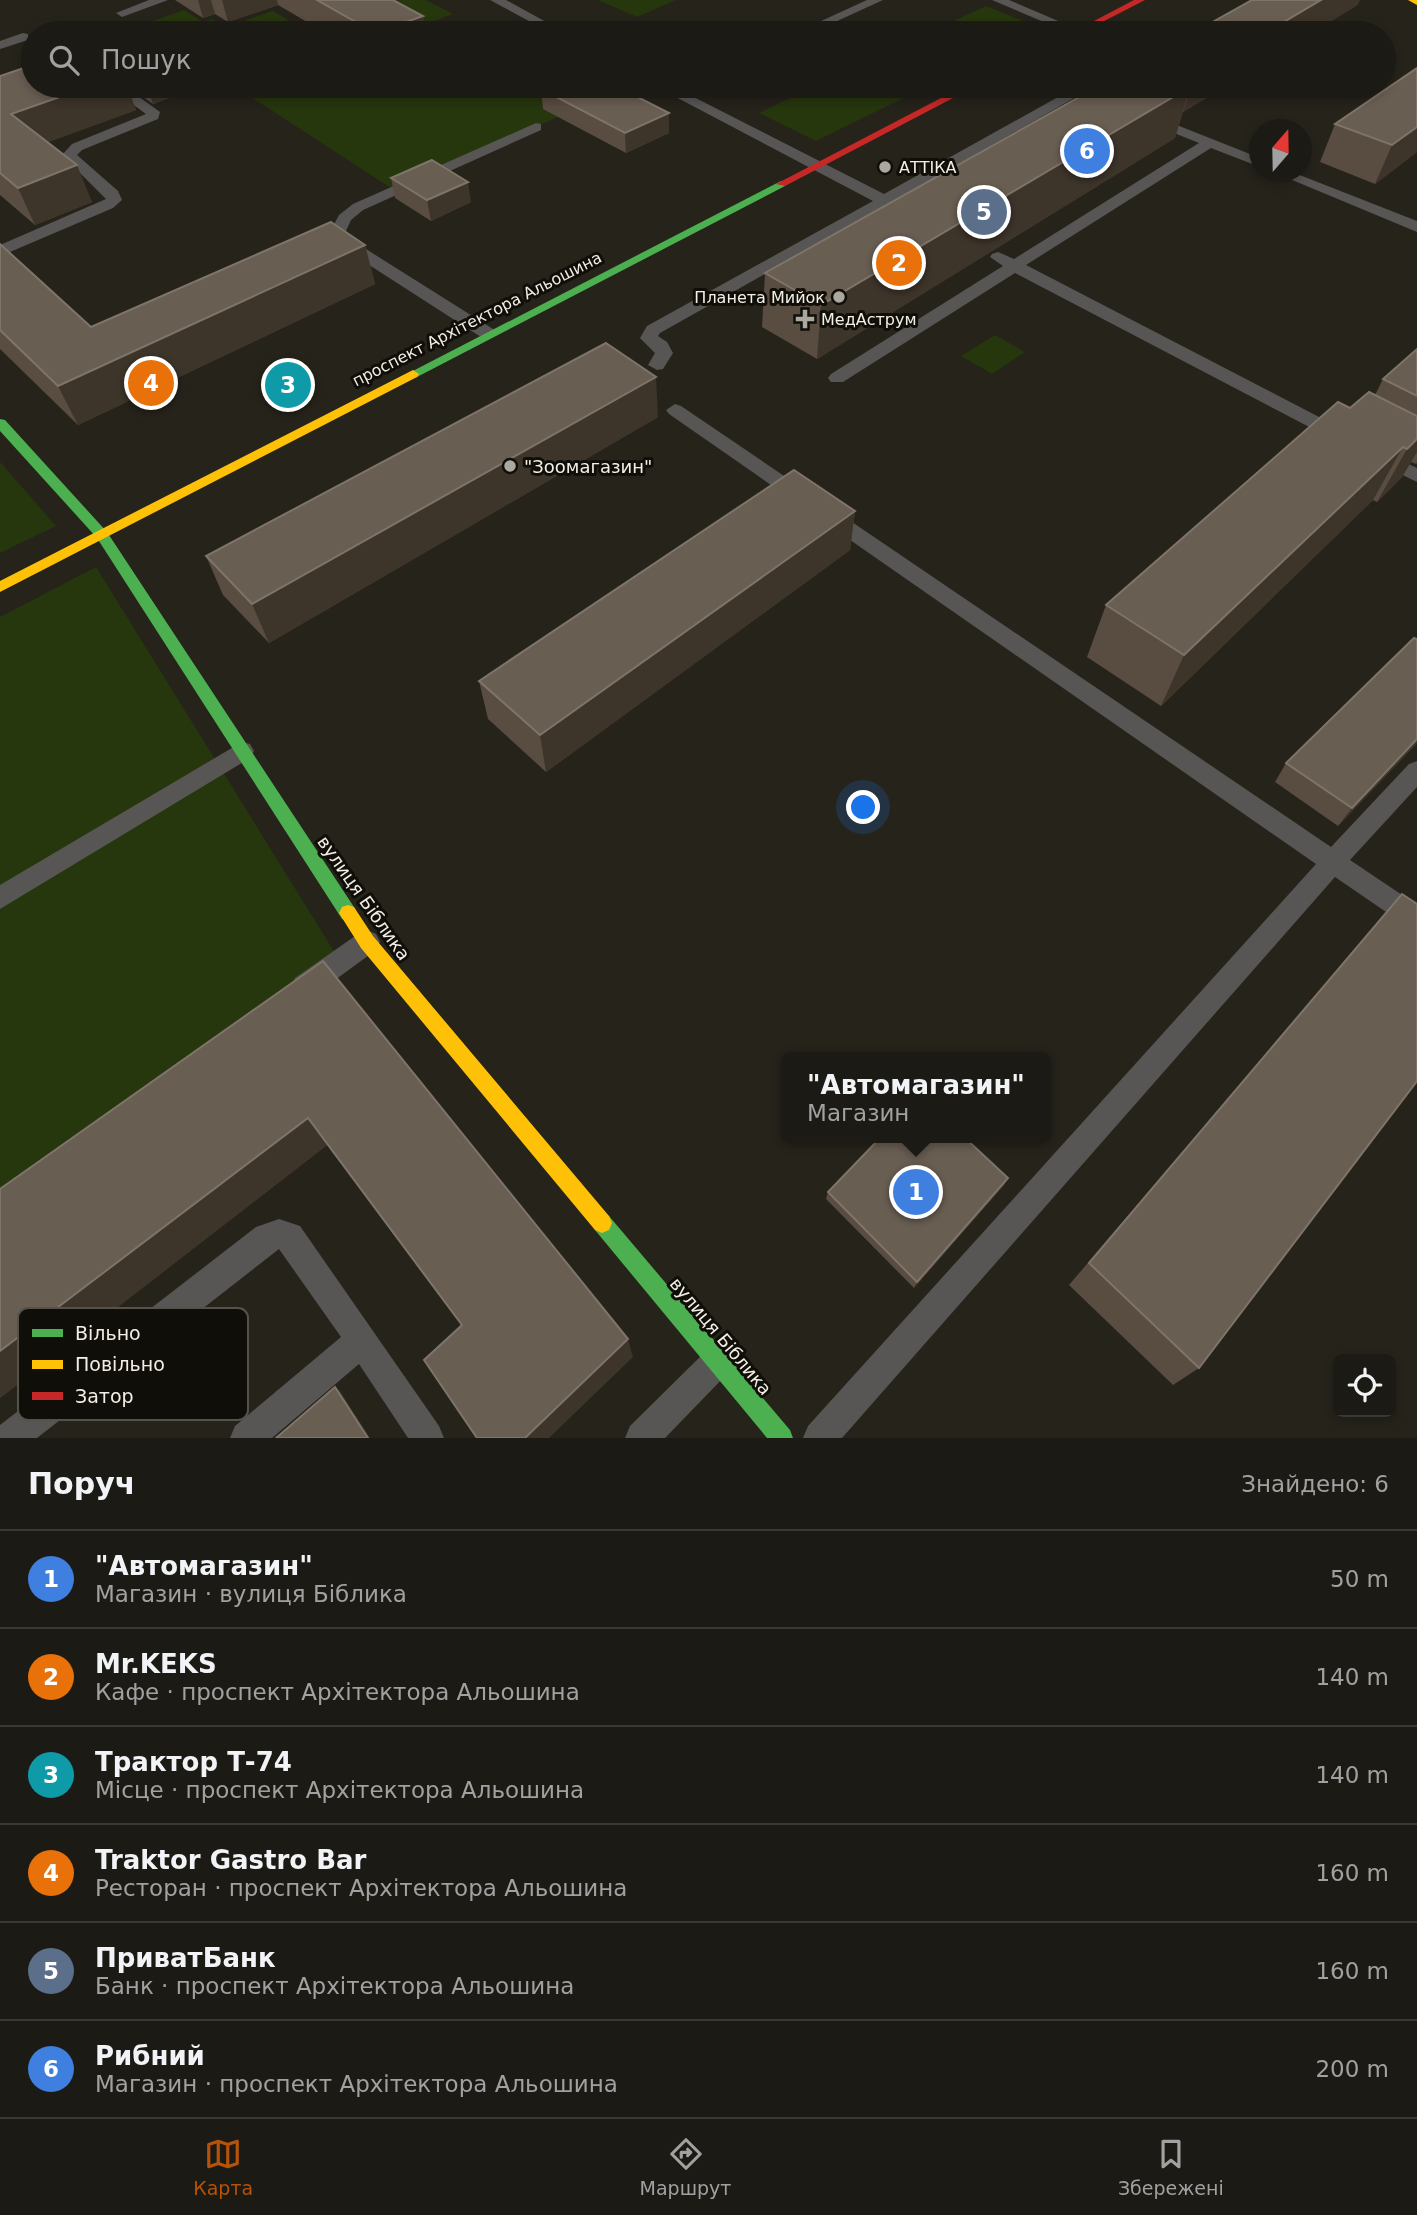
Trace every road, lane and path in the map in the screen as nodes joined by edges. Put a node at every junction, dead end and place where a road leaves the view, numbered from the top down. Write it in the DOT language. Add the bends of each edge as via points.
graph roads {
  1 [pos="162,0"];
  2 [pos="496,0"];
  3 [pos="877,0"];
  4 [pos="998,0"];
  5 [pos="1141,0"];
  6 [pos="122,13"];
  7 [pos="537,21"];
  8 [pos="829,21"];
  9 [pos="1050,21"];
  10 [pos="1099,21"];
  11 [pos="21,38"];
  12 [pos="0,45"];
  13 [pos="133,98"];
  14 [pos="691,98"];
  15 [pos="947,98"];
  16 [pos="1067,98"];
  17 [pos="1130,110"];
  18 [pos="536,127"];
  19 [pos="1209,142"];
  20 [pos="1249,159"];
  21 [pos="815,165"];
  22 [pos="1305,182"];
  23 [pos="883,200"];
  24 [pos="904,210"];
  25 [pos="1417,227"];
  26 [pos="352,247"];
  27 [pos="323,251"];
  28 [pos="998,257"];
  29 [pos="1015,266"];
  30 [pos="6,267"];
  31 [pos="30,282"];
  32 [pos="487,333"];
  33 [pos="657,365"];
  34 [pos="837,378"];
  35 [pos="675,410"];
  36 [pos="0,423"];
  37 [pos="1417,476"];
  38 [pos="102,535"];
  39 [pos="0,587"];
  40 [pos="242,751"];
  41 [pos="1417,771"];
  42 [pos="1333,862"];
  43 [pos="0,898"];
  44 [pos="1417,919"];
  45 [pos="367,942"];
  46 [pos="284,1001"];
  47 [pos="177,1308"];
  48 [pos="362,1340"];
  49 [pos="718,1362"];
  50 [pos="33,1420"];
  51 [pos="10,1438"];
  52 [pos="247,1438"];
  53 [pos="427,1438"];
  54 [pos="642,1438"];
  55 [pos="782,1438"];
  56 [pos="821,1438"];
  1 -- 6 [label="lane"];
  2 -- 7 [label="lane"];
  3 -- 8 [label="lane"];
  4 -- 9 [label="lane"];
  5 -- 10 [label="street"];
  11 -- 12 [label="lane"];
  13 -- 30 [label="lane" via="153,116 77,147 69,155 118,199 4,249 0,255"];
  14 -- 21 [label="lane"];
  15 -- 21 [label="street, проспект Архітектора Альошина"];
  16 -- 23 [label="lane"];
  17 -- 19 [label="lane"];
  18 -- 26 [label="lane" via="358,207 338,226 343,241"];
  19 -- 20 [label="lane"];
  19 -- 29 [label="lane"];
  21 -- 23 [label="lane"];
  21 -- 32 [label="street, проспект Архітектора Альошина"];
  22 -- 25 [label="lane"];
  23 -- 24 [label="lane"];
  23 -- 33 [label="lane" via="653,330 649,338 664,353"];
  26 -- 27 [label="lane"];
  26 -- 32 [label="lane"];
  28 -- 29 [label="lane"];
  29 -- 34 [label="lane"];
  29 -- 37 [label="lane"];
  30 -- 31 [label="lane"];
  32 -- 38 [label="street, проспект Архітектора Альошина"];
  35 -- 42 [label="lane"];
  36 -- 38 [label="street, вулиця Біблика"];
  38 -- 39 [label="street, проспект Архітектора Альошина"];
  38 -- 40 [label="street, вулиця Біблика"];
  40 -- 43 [label="lane"];
  40 -- 45 [label="street, вулиця Біблика"];
  41 -- 42 [label="lane"];
  42 -- 44 [label="lane"];
  42 -- 56 [label="lane"];
  45 -- 46 [label="lane"];
  45 -- 49 [label="street, вулиця Біблика"];
  47 -- 48 [label="lane" via="267,1238 279,1234 289,1237"];
  48 -- 52 [label="lane"];
  48 -- 53 [label="lane"];
  49 -- 54 [label="lane"];
  49 -- 55 [label="street, вулиця Біблика"];
  50 -- 51 [label="lane"];
}
